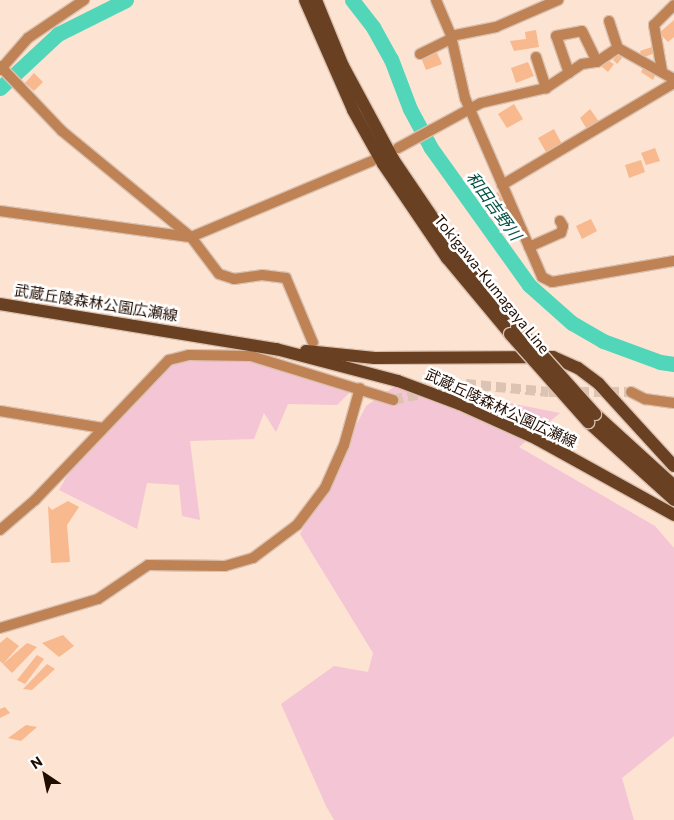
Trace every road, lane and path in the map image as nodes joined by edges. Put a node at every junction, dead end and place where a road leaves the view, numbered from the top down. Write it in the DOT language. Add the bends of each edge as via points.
graph roads {
  1 [pos="84,0"];
  2 [pos="305,0"];
  3 [pos="316,0"];
  4 [pos="436,0"];
  5 [pos="558,0"];
  6 [pos="674,5"];
  7 [pos="318,20"];
  8 [pos="609,21"];
  9 [pos="451,37"];
  10 [pos="618,48"];
  11 [pos="420,54"];
  12 [pos="536,57"];
  13 [pos="597,62"];
  14 [pos="1,68"];
  15 [pos="662,71"];
  16 [pos="569,73"];
  17 [pos="674,79"];
  18 [pos="674,83"];
  19 [pos="546,88"];
  20 [pos="469,110"];
  21 [pos="398,148"];
  22 [pos="372,161"];
  23 [pos="502,185"];
  24 [pos="0,211"];
  25 [pos="560,221"];
  26 [pos="191,237"];
  27 [pos="530,247"];
  28 [pos="674,261"];
  29 [pos="0,304"];
  30 [pos="313,343"];
  31 [pos="276,349"];
  32 [pos="360,388"];
  33 [pos="631,392"];
  34 [pos="393,400"];
  35 [pos="674,403"];
  36 [pos="0,412"];
  37 [pos="591,418"];
  38 [pos="103,428"];
  39 [pos="674,466"];
  40 [pos="674,486"];
  41 [pos="674,500"];
  42 [pos="674,515"];
  43 [pos="0,530"];
  44 [pos="0,628"];
  1 -- 14 [label="street" via="28,38"];
  2 -- 7 [label="main road, Tokigawa-Kumagaya Line"];
  3 -- 7 [label="main road, Tokigawa-Kumagaya Line"];
  4 -- 9 [label="street"];
  5 -- 9 [label="street" via="496,27"];
  6 -- 15 [label="street" via="654,25"];
  7 -- 37 [label="main road, Tokigawa-Kumagaya Line, bridge" via="393,159 456,252 514,330"];
  8 -- 10 [label="street"];
  9 -- 11 [label="street"];
  9 -- 20 [label="street"];
  10 -- 13 [label="street"];
  10 -- 15 [label="street"];
  12 -- 19 [label="street"];
  13 -- 16 [label="street" via="582,64"];
  13 -- 16 [label="street" via="582,31 556,36"];
  14 -- 26 [label="street" via="62,131"];
  15 -- 17 [label="street"];
  16 -- 19 [label="street"];
  18 -- 23 [label="street"];
  19 -- 20 [label="street" via="486,101"];
  20 -- 21 [label="street"];
  20 -- 23 [label="street"];
  22 -- 26 [label="street"];
  23 -- 27 [label="street"];
  24 -- 26 [label="street"];
  25 -- 27 [label="street" via="563,226 561,233"];
  26 -- 30 [label="street" via="219,274 226,278 262,275 286,278"];
  27 -- 28 [label="street" via="542,277 552,282"];
  29 -- 31 [label="main road, 武蔵丘陵森林公園広瀬線"];
  31 -- 39 [label="main road, 武蔵丘陵森林公園広瀬線" via="376,358 553,356 578,368 599,384"];
  31 -- 42 [label="main road, 武蔵丘陵森林公園広瀬線" via="428,391 537,439"];
  32 -- 34 [label="street"];
  32 -- 38 [label="street" via="313,371 251,356 189,355 168,360"];
  32 -- 44 [label="street" via="344,445 324,488 297,525 253,558 225,566 148,565 98,598"];
  33 -- 35 [label="street" via="645,399"];
  36 -- 38 [label="street"];
  37 -- 40 [label="main road, Tokigawa-Kumagaya Line"];
  37 -- 41 [label="main road, Tokigawa-Kumagaya Line"];
  38 -- 43 [label="street" via="35,500"];
}
